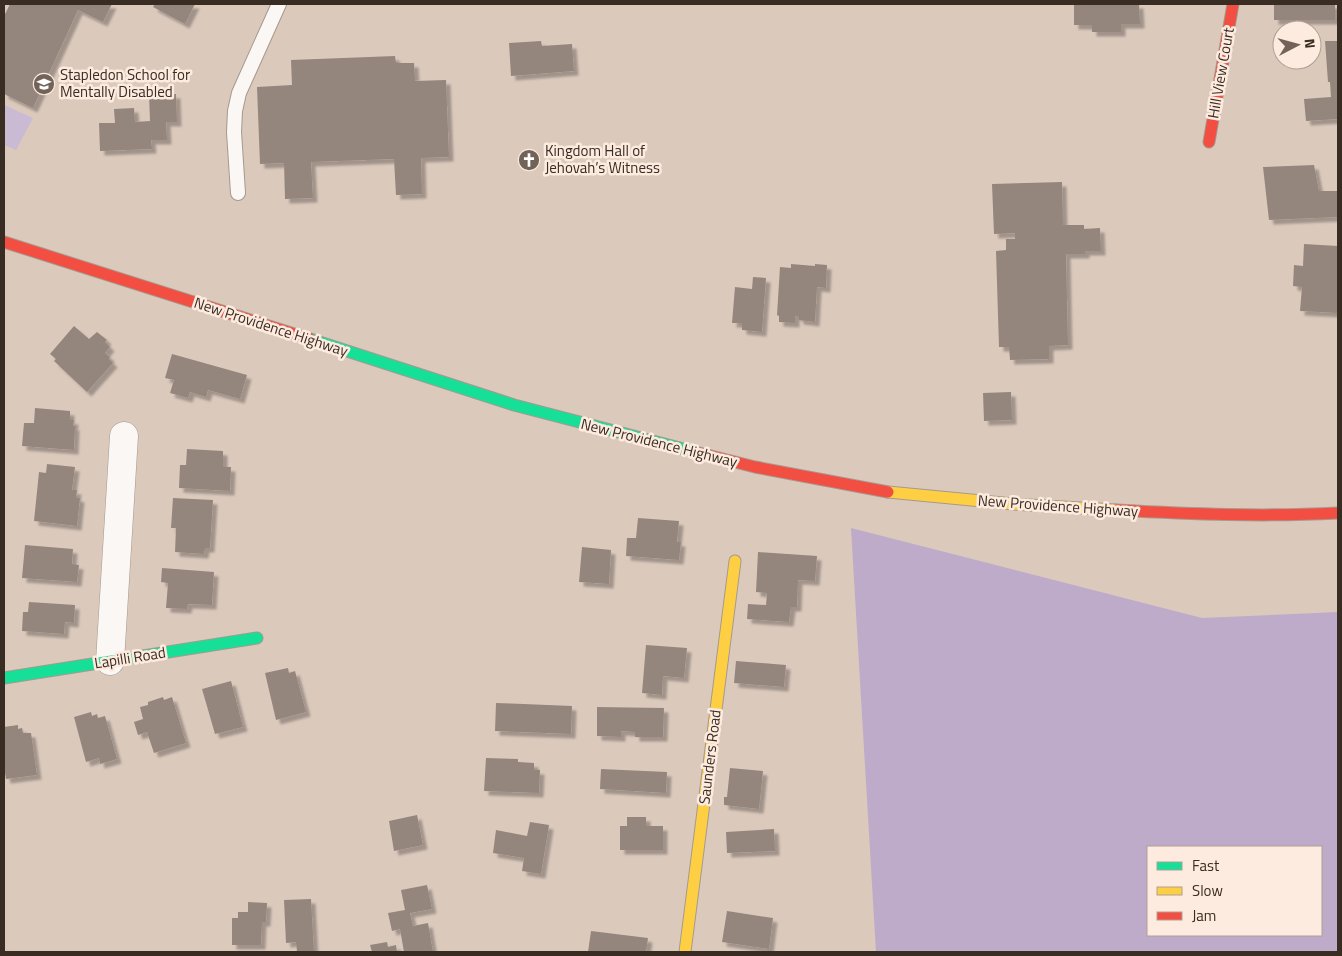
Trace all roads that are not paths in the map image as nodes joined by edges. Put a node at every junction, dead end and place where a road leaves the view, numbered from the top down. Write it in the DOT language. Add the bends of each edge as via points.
graph roads {
  1 [pos="279,4"];
  2 [pos="1233,4"];
  3 [pos="1209,142"];
  4 [pos="238,193"];
  5 [pos="4,242"];
  6 [pos="124,436"];
  7 [pos="1338,513"];
  8 [pos="735,561"];
  9 [pos="257,638"];
  10 [pos="110,661"];
  11 [pos="4,678"];
  12 [pos="685,952"];
  1 -- 4 [label="lane" via="239,93 235,111"];
  2 -- 3 [label="main road, Hill View Court"];
  5 -- 7 [label="main road, New Providence Highway" via="514,405 755,467 894,493 1012,504 1194,513"];
  6 -- 10 [label="street"];
  8 -- 12 [label="main road, Saunders Road"];
  9 -- 10 [label="main road, Lapilli Road"];
  10 -- 11 [label="main road, Lapilli Road"];
}
